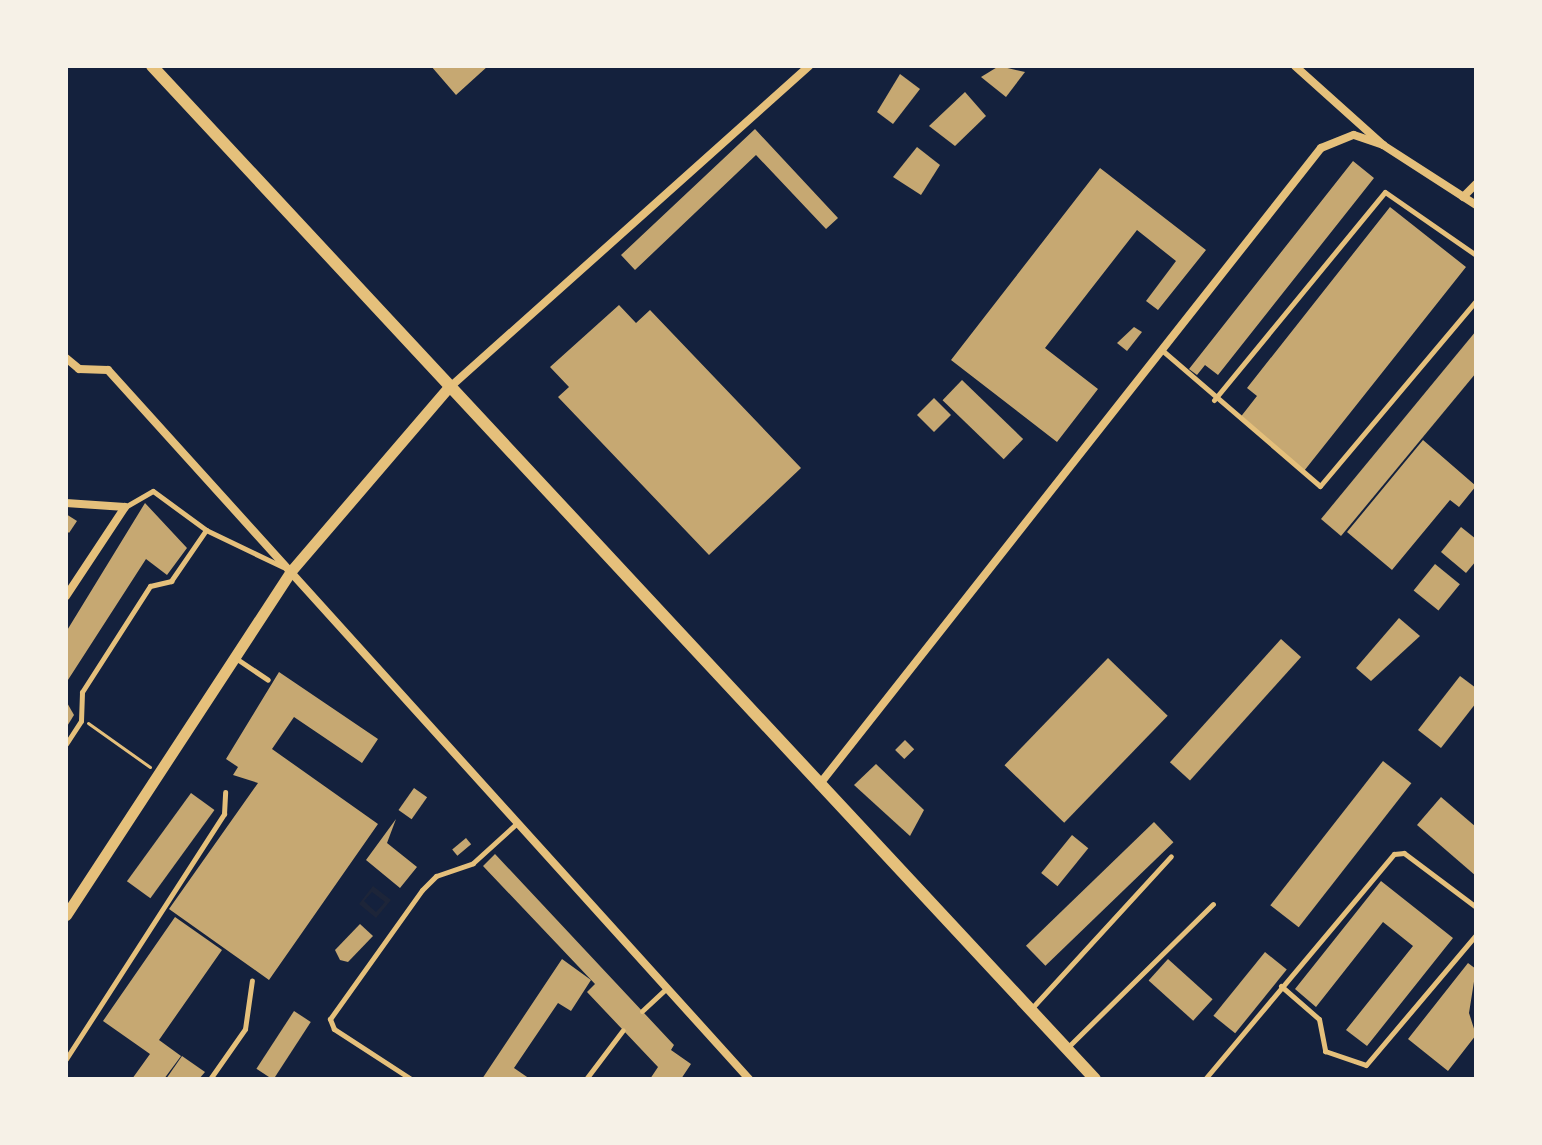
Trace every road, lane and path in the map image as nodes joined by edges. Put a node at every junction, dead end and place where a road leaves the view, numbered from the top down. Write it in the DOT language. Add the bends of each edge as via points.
graph roads {
  1 [pos="152,66"];
  2 [pos="809,66"];
  3 [pos="1295,66"];
  4 [pos="1383,145"];
  5 [pos="1476,184"];
  6 [pos="1463,197"];
  7 [pos="1476,205"];
  8 [pos="1476,255"];
  9 [pos="1476,301"];
  10 [pos="1163,351"];
  11 [pos="66,358"];
  12 [pos="448,388"];
  13 [pos="1214,400"];
  14 [pos="66,503"];
  15 [pos="125,507"];
  16 [pos="206,530"];
  17 [pos="291,571"];
  18 [pos="66,596"];
  19 [pos="237,659"];
  20 [pos="268,680"];
  21 [pos="81,721"];
  22 [pos="66,744"];
  23 [pos="158,775"];
  24 [pos="819,785"];
  25 [pos="225,792"];
  26 [pos="518,823"];
  27 [pos="1171,856"];
  28 [pos="1213,904"];
  29 [pos="1476,907"];
  30 [pos="66,915"];
  31 [pos="1476,935"];
  32 [pos="252,980"];
  33 [pos="1281,986"];
  34 [pos="667,988"];
  35 [pos="1030,1010"];
  36 [pos="642,1011"];
  37 [pos="623,1030"];
  38 [pos="1066,1048"];
  39 [pos="66,1059"];
  40 [pos="210,1079"];
  41 [pos="411,1079"];
  42 [pos="586,1079"];
  43 [pos="749,1079"];
  44 [pos="1095,1079"];
  45 [pos="1205,1079"];
  1 -- 12 [label="main road"];
  2 -- 12 [label="street"];
  3 -- 4 [label="street"];
  4 -- 6 [label="street"];
  4 -- 10 [label="street" via="1354,135 1321,148"];
  5 -- 6 [label="street"];
  6 -- 7 [label="street"];
  8 -- 13 [label="lane" via="1385,192"];
  9 -- 13 [label="lane" via="1320,486"];
  10 -- 13 [label="lane"];
  10 -- 24 [label="street"];
  11 -- 17 [label="street" via="79,369 108,370"];
  12 -- 17 [label="street"];
  12 -- 24 [label="main road"];
  14 -- 15 [label="street"];
  15 -- 16 [label="lane" via="153,491"];
  15 -- 18 [label="street"];
  16 -- 17 [label="lane"];
  16 -- 21 [label="lane" via="171,581 150,586 82,692"];
  17 -- 19 [label="street"];
  17 -- 26 [label="street"];
  19 -- 20 [label="lane"];
  19 -- 23 [label="street"];
  21 -- 22 [label="lane"];
  21 -- 23 [label="path"];
  23 -- 30 [label="street"];
  24 -- 35 [label="main road"];
  25 -- 39 [label="lane" via="224,814"];
  26 -- 34 [label="street"];
  26 -- 41 [label="lane" via="473,863 443,872 422,890 330,1019 334,1029"];
  27 -- 35 [label="lane"];
  28 -- 38 [label="lane"];
  29 -- 33 [label="lane" via="1404,853 1394,854"];
  31 -- 33 [label="lane" via="1366,1065 1325,1051 1319,1019"];
  32 -- 40 [label="lane" via="245,1029"];
  33 -- 45 [label="lane"];
  34 -- 36 [label="lane"];
  34 -- 43 [label="street"];
  35 -- 38 [label="main road"];
  37 -- 42 [label="lane"];
  38 -- 44 [label="main road"];
}
